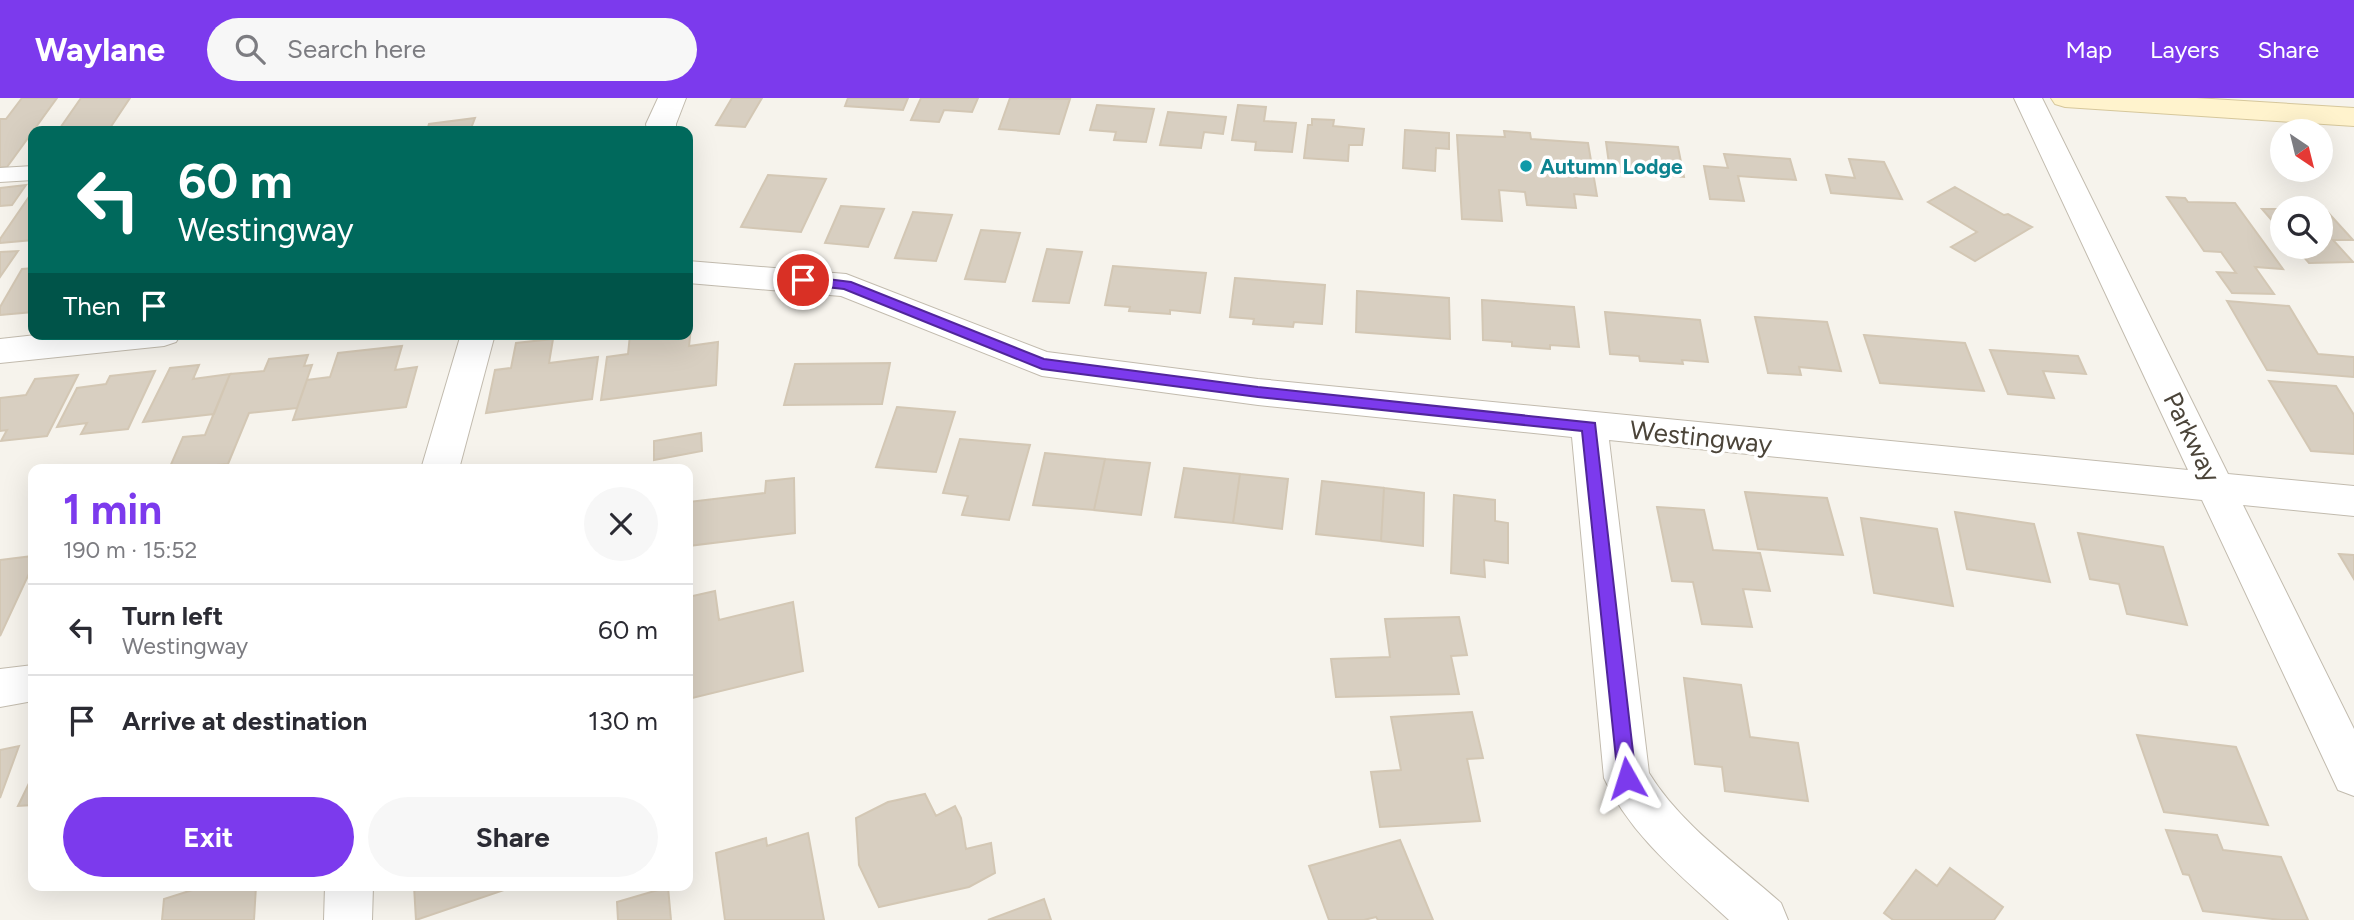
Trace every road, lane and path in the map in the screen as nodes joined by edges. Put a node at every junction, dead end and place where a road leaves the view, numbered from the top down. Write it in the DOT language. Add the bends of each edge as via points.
graph roads {
  1 [pos="672,98"];
  2 [pos="2028,98"];
  3 [pos="2065,98"];
  4 [pos="2354,117"];
  5 [pos="661,126"];
  6 [pos="28,173"];
  7 [pos="0,175"];
  8 [pos="693,272"];
  9 [pos="106,340"];
  10 [pos="476,340"];
  11 [pos="0,351"];
  12 [pos="1589,426"];
  13 [pos="441,464"];
  14 [pos="2217,488"];
  15 [pos="2354,502"];
  16 [pos="28,684"];
  17 [pos="0,688"];
  18 [pos="2354,776"];
  19 [pos="349,891"];
  20 [pos="348,920"];
  21 [pos="1764,920"];
  1 -- 5 [label="street"];
  2 -- 14 [label="street, Parkway"];
  3 -- 4 [label="main road"];
  6 -- 7 [label="lane"];
  8 -- 12 [label="street, Westingway" via="846,285 1042,364"];
  9 -- 11 [label="street"];
  10 -- 13 [label="street"];
  12 -- 14 [label="street, Westingway"];
  12 -- 21 [label="street" via="1627,778 1668,832"];
  14 -- 15 [label="street, Westingway"];
  14 -- 18 [label="street, Parkway"];
  16 -- 17 [label="street"];
  19 -- 20 [label="street"];
}
